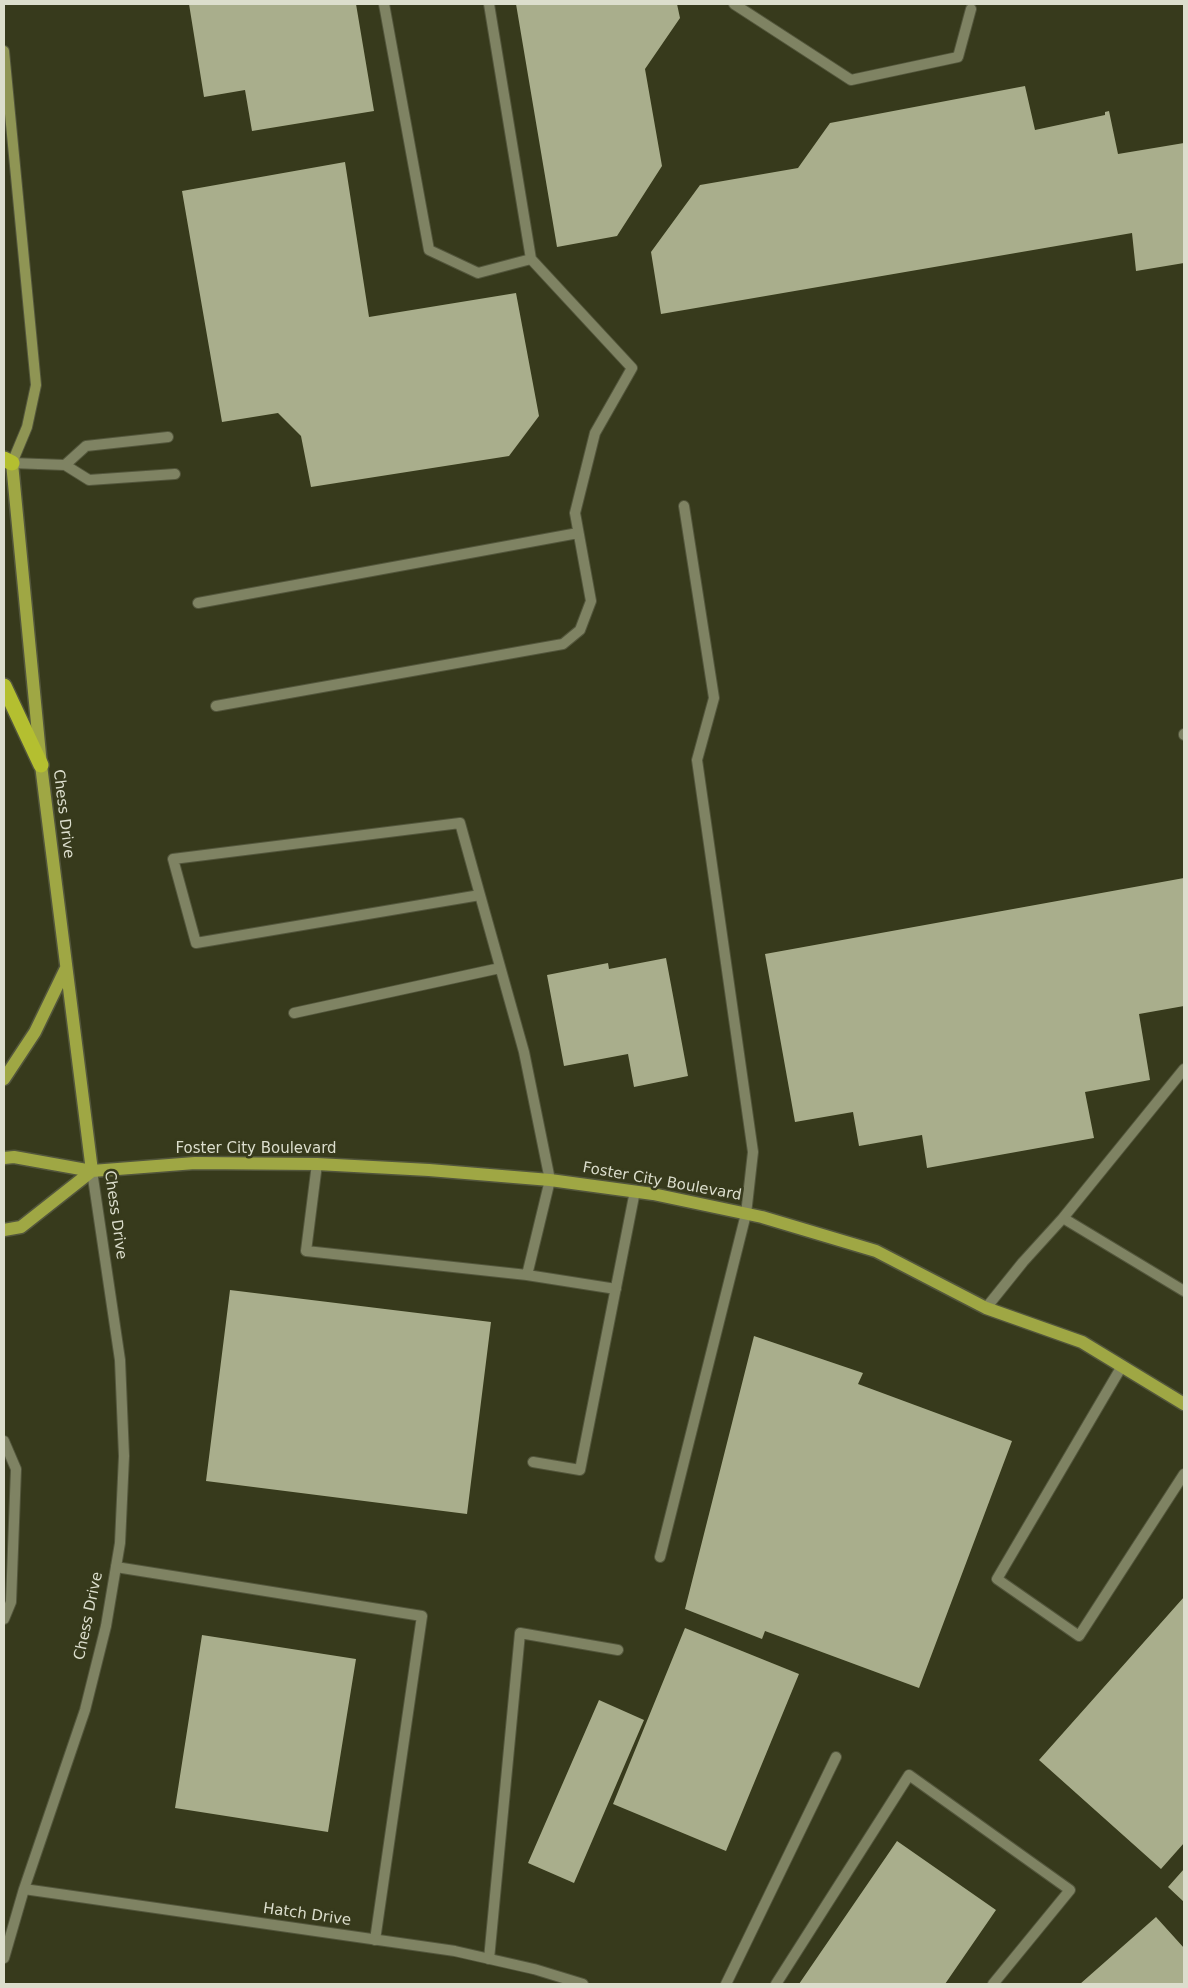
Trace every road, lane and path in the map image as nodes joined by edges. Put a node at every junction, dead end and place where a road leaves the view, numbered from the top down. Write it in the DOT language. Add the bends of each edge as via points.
graph roads {
  1 [pos="384,4"];
  2 [pos="489,4"];
  3 [pos="734,4"];
  4 [pos="971,9"];
  5 [pos="4,51"];
  6 [pos="531,259"];
  7 [pos="168,437"];
  8 [pos="4,450"];
  9 [pos="7,463"];
  10 [pos="65,465"];
  11 [pos="175,474"];
  12 [pos="684,506"];
  13 [pos="578,533"];
  14 [pos="198,603"];
  15 [pos="4,686"];
  16 [pos="216,706"];
  17 [pos="41,765"];
  18 [pos="480,895"];
  19 [pos="66,968"];
  20 [pos="500,968"];
  21 [pos="294,1013"];
  22 [pos="1184,1070"];
  23 [pos="4,1079"];
  24 [pos="4,1158"];
  25 [pos="317,1164"];
  26 [pos="92,1171"];
  27 [pos="550,1180"];
  28 [pos="635,1192"];
  29 [pos="746,1214"];
  30 [pos="1063,1218"];
  31 [pos="4,1230"];
  32 [pos="527,1275"];
  33 [pos="616,1289"];
  34 [pos="1184,1291"];
  35 [pos="986,1308"];
  36 [pos="1122,1366"];
  37 [pos="1184,1404"];
  38 [pos="4,1441"];
  39 [pos="534,1462"];
  40 [pos="1184,1474"];
  41 [pos="660,1557"];
  42 [pos="116,1567"];
  43 [pos="4,1619"];
  44 [pos="618,1650"];
  45 [pos="836,1757"];
  46 [pos="24,1889"];
  47 [pos="375,1940"];
  48 [pos="4,1958"];
  49 [pos="489,1959"];
  50 [pos="583,1984"];
  51 [pos="726,1984"];
  52 [pos="776,1984"];
  53 [pos="994,1984"];
  1 -- 6 [label="street" via="429,250 478,273"];
  2 -- 6 [label="street"];
  3 -- 4 [label="street" via="851,80 958,57"];
  5 -- 9 [label="main road, Chess Drive" via="36,385 27,427"];
  6 -- 13 [label="street" via="632,368 595,432 574,513"];
  7 -- 10 [label="street" via="86,446"];
  8 -- 9 [label="main road, Chess Drive"];
  9 -- 10 [label="street"];
  9 -- 17 [label="main road, Chess Drive"];
  10 -- 11 [label="street" via="89,480"];
  12 -- 29 [label="street" via="714,698 697,760 753,1152"];
  13 -- 14 [label="street"];
  13 -- 16 [label="street" via="591,601 580,630 563,644"];
  15 -- 17 [label="highway"];
  17 -- 19 [label="main road, Chess Drive"];
  18 -- 18 [label="street" via="460,823 173,860 196,943"];
  18 -- 20 [label="street"];
  19 -- 23 [label="main road" via="35,1032"];
  19 -- 26 [label="main road, Chess Drive"];
  20 -- 21 [label="street"];
  20 -- 27 [label="street" via="524,1052"];
  22 -- 30 [label="street"];
  24 -- 26 [label="main road, Foster City Boulevard"];
  25 -- 26 [label="main road, Foster City Boulevard" via="195,1163"];
  25 -- 27 [label="main road, Foster City Boulevard"];
  25 -- 32 [label="street" via="306,1251"];
  26 -- 31 [label="main road" via="21,1227"];
  26 -- 42 [label="street, Chess Drive" via="120,1360 124,1456"];
  27 -- 28 [label="main road, Foster City Boulevard"];
  27 -- 32 [label="street"];
  28 -- 29 [label="main road, Foster City Boulevard"];
  28 -- 33 [label="street"];
  29 -- 35 [label="main road, Foster City Boulevard" via="876,1251"];
  29 -- 41 [label="street"];
  30 -- 34 [label="street"];
  30 -- 35 [label="street"];
  32 -- 33 [label="street"];
  33 -- 39 [label="street" via="580,1470"];
  35 -- 36 [label="main road, Foster City Boulevard" via="1082,1342"];
  36 -- 37 [label="main road, Foster City Boulevard"];
  36 -- 40 [label="street" via="997,1579 1079,1636"];
  38 -- 43 [label="street" via="16,1469 11,1602"];
  42 -- 46 [label="street, Chess Drive" via="106,1626 85,1710"];
  42 -- 47 [label="street" via="422,1616"];
  44 -- 49 [label="street" via="520,1632"];
  45 -- 51 [label="street"];
  46 -- 47 [label="street, Hatch Drive"];
  46 -- 48 [label="street, Chess Drive"];
  47 -- 49 [label="street, Hatch Drive"];
  49 -- 50 [label="street, Hatch Drive"];
  52 -- 53 [label="street" via="909,1775 1070,1890"];
}
